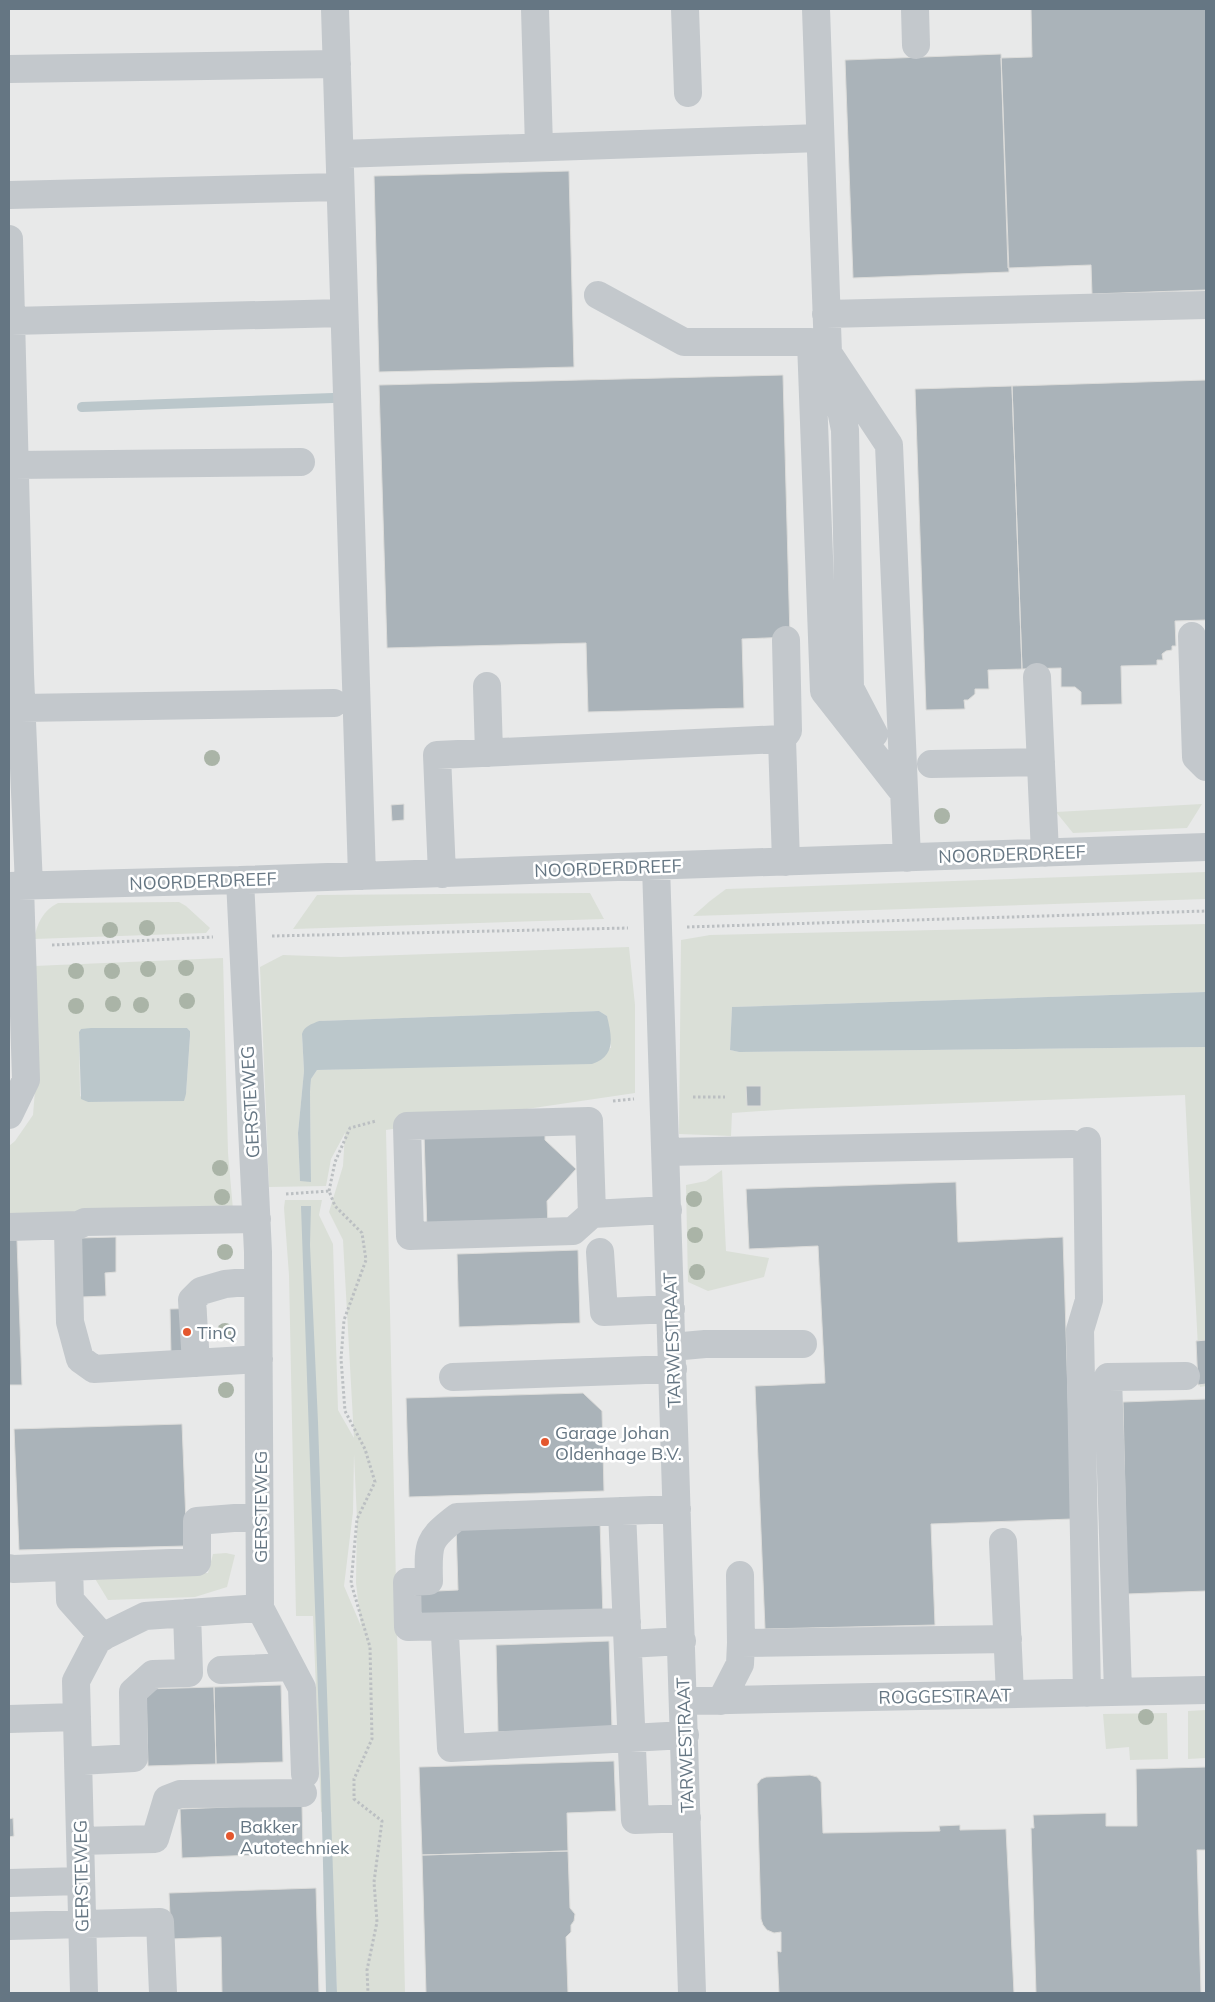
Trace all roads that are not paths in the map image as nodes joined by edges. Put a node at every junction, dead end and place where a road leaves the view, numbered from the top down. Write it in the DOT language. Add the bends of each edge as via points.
graph roads {
  1 [pos="335,9"];
  2 [pos="535,9"];
  3 [pos="685,9"];
  4 [pos="816,9"];
  5 [pos="915,9"];
  6 [pos="916,45"];
  7 [pos="337,64"];
  8 [pos="9,69"];
  9 [pos="688,93"];
  10 [pos="820,138"];
  11 [pos="540,148"];
  12 [pos="340,154"];
  13 [pos="340,187"];
  14 [pos="9,196"];
  15 [pos="9,239"];
  16 [pos="598,295"];
  17 [pos="1206,304"];
  18 [pos="344,313"];
  19 [pos="826,314"];
  20 [pos="11,321"];
  21 [pos="830,356"];
  22 [pos="301,462"];
  23 [pos="14,465"];
  24 [pos="13,562"];
  25 [pos="1192,636"];
  26 [pos="786,640"];
  27 [pos="1037,677"];
  28 [pos="14,680"];
  29 [pos="487,686"];
  30 [pos="334,703"];
  31 [pos="21,708"];
  32 [pos="782,740"];
  33 [pos="489,753"];
  34 [pos="1040,762"];
  35 [pos="931,764"];
  36 [pos="1206,768"];
  37 [pos="904,793"];
  38 [pos="1206,847"];
  39 [pos="1045,853"];
  40 [pos="907,858"];
  41 [pos="786,862"];
  42 [pos="656,866"];
  43 [pos="442,874"];
  44 [pos="362,876"];
  45 [pos="240,880"];
  46 [pos="19,886"];
  47 [pos="9,1115"];
  48 [pos="666,1152"];
  49 [pos="668,1210"];
  50 [pos="592,1214"];
  51 [pos="257,1219"];
  52 [pos="77,1225"];
  53 [pos="9,1227"];
  54 [pos="600,1252"];
  55 [pos="258,1281"];
  56 [pos="671,1309"];
  57 [pos="803,1344"];
  58 [pos="673,1358"];
  59 [pos="259,1359"];
  60 [pos="196,1363"];
  61 [pos="1186,1376"];
  62 [pos="454,1377"];
  63 [pos="677,1509"];
  64 [pos="622,1511"];
  65 [pos="260,1516"];
  66 [pos="1004,1542"];
  67 [pos="69,1567"];
  68 [pos="9,1568"];
  69 [pos="740,1575"];
  70 [pos="260,1608"];
  71 [pos="187,1613"];
  72 [pos="627,1633"];
  73 [pos="445,1635"];
  74 [pos="103,1637"];
  75 [pos="1008,1639"];
  76 [pos="682,1641"];
  77 [pos="741,1643"];
  78 [pos="292,1667"];
  79 [pos="221,1670"];
  80 [pos="1206,1690"];
  81 [pos="1118,1692"];
  82 [pos="1087,1693"];
  83 [pos="1010,1694"];
  84 [pos="684,1701"];
  85 [pos="721,1701"];
  86 [pos="77,1717"];
  87 [pos="9,1719"];
  88 [pos="685,1735"];
  89 [pos="632,1738"];
  90 [pos="79,1761"];
  91 [pos="687,1818"];
  92 [pos="80,1840"];
  93 [pos="82,1881"];
  94 [pos="9,1883"];
  95 [pos="83,1925"];
  96 [pos="9,1926"];
  97 [pos="84,1993"];
  98 [pos="163,1993"];
  99 [pos="692,1993"];
  1 -- 7 [label="street"];
  2 -- 11 [label="street"];
  3 -- 9 [label="street"];
  4 -- 10 [label="street"];
  5 -- 6 [label="street"];
  7 -- 8 [label="street"];
  7 -- 12 [label="street"];
  10 -- 11 [label="street"];
  10 -- 19 [label="street"];
  11 -- 12 [label="street"];
  12 -- 13 [label="street"];
  13 -- 14 [label="street"];
  13 -- 18 [label="street"];
  15 -- 20 [label="street"];
  16 -- 37 [label="street" via="684,342 811,342 824,691"];
  17 -- 19 [label="street"];
  18 -- 20 [label="street"];
  18 -- 44 [label="street"];
  19 -- 21 [label="street"];
  20 -- 23 [label="street"];
  21 -- 37 [label="street" via="845,430 850,688"];
  21 -- 37 [label="street" via="889,445"];
  22 -- 23 [label="street"];
  23 -- 24 [label="street"];
  24 -- 28 [label="street"];
  25 -- 36 [label="street" via="1196,757"];
  26 -- 32 [label="street" via="788,731"];
  27 -- 34 [label="street"];
  28 -- 31 [label="street"];
  29 -- 33 [label="street"];
  30 -- 31 [label="street"];
  31 -- 46 [label="street"];
  32 -- 33 [label="street"];
  32 -- 41 [label="street"];
  33 -- 43 [label="street" via="437,755"];
  34 -- 35 [label="street"];
  34 -- 39 [label="street"];
  37 -- 40 [label="street"];
  38 -- 39 [label="street, NOORDERDREEF"];
  39 -- 40 [label="street, NOORDERDREEF"];
  40 -- 41 [label="street, NOORDERDREEF"];
  41 -- 42 [label="street, NOORDERDREEF"];
  42 -- 43 [label="street, NOORDERDREEF"];
  42 -- 48 [label="street, TARWESTRAAT"];
  43 -- 44 [label="street, NOORDERDREEF"];
  44 -- 45 [label="street, NOORDERDREEF"];
  45 -- 46 [label="street, NOORDERDREEF"];
  45 -- 51 [label="street, GERSTEWEG"];
  46 -- 47 [label="street" via="26,1080"];
  48 -- 49 [label="street, TARWESTRAAT"];
  48 -- 82 [label="street" via="1080,1142 1089,1300 1080,1330"];
  49 -- 50 [label="street"];
  49 -- 56 [label="street, TARWESTRAAT"];
  50 -- 50 [label="street" via="573,1231 410,1236 407,1126 589,1121"];
  51 -- 52 [label="street" via="85,1222"];
  51 -- 55 [label="street, GERSTEWEG"];
  52 -- 53 [label="street"];
  52 -- 60 [label="street" via="68,1230 70,1322 80,1359 94,1369"];
  54 -- 56 [label="street" via="604,1312"];
  55 -- 59 [label="street, GERSTEWEG"];
  55 -- 60 [label="street" via="225,1284 201,1291 192,1300"];
  56 -- 58 [label="street, TARWESTRAAT"];
  57 -- 58 [label="street" via="705,1344"];
  58 -- 62 [label="street"];
  58 -- 63 [label="street, TARWESTRAAT"];
  59 -- 60 [label="street"];
  59 -- 65 [label="street, GERSTEWEG"];
  61 -- 81 [label="street" via="1108,1377"];
  63 -- 64 [label="street"];
  63 -- 76 [label="street, TARWESTRAAT"];
  64 -- 72 [label="street"];
  64 -- 72 [label="street" via="457,1517 438,1531 428,1550 429,1581 407,1582 408,1627"];
  65 -- 67 [label="street" via="197,1521 198,1562"];
  65 -- 70 [label="street, GERSTEWEG"];
  66 -- 75 [label="street"];
  67 -- 68 [label="street"];
  67 -- 74 [label="street" via="70,1600"];
  69 -- 77 [label="street"];
  70 -- 71 [label="street, GERSTEWEG"];
  70 -- 78 [label="street"];
  71 -- 74 [label="street, GERSTEWEG" via="145,1616"];
  71 -- 90 [label="street" via="189,1673 153,1674 133,1692 134,1758"];
  72 -- 76 [label="street"];
  72 -- 89 [label="street"];
  73 -- 89 [label="street" via="451,1748"];
  74 -- 86 [label="street, GERSTEWEG" via="98,1639 76,1681"];
  75 -- 77 [label="street"];
  75 -- 83 [label="street"];
  76 -- 84 [label="street, TARWESTRAAT"];
  77 -- 85 [label="street" via="740,1664"];
  78 -- 79 [label="street"];
  78 -- 92 [label="street" via="302,1688 304,1784 180,1794 167,1799 155,1839"];
  80 -- 81 [label="street, ROGGESTRAAT"];
  81 -- 82 [label="street, ROGGESTRAAT"];
  82 -- 83 [label="street, ROGGESTRAAT"];
  83 -- 85 [label="street, ROGGESTRAAT"];
  84 -- 85 [label="street, ROGGESTRAAT"];
  84 -- 88 [label="street, TARWESTRAAT"];
  86 -- 87 [label="street"];
  86 -- 90 [label="street, GERSTEWEG"];
  88 -- 89 [label="street"];
  88 -- 91 [label="street, TARWESTRAAT"];
  89 -- 91 [label="street" via="635,1820"];
  90 -- 92 [label="street, GERSTEWEG"];
  91 -- 99 [label="street, TARWESTRAAT"];
  92 -- 93 [label="street, GERSTEWEG"];
  93 -- 94 [label="street"];
  93 -- 95 [label="street, GERSTEWEG"];
  95 -- 96 [label="street"];
  95 -- 97 [label="street, GERSTEWEG"];
  95 -- 98 [label="street" via="160,1922"];
}
